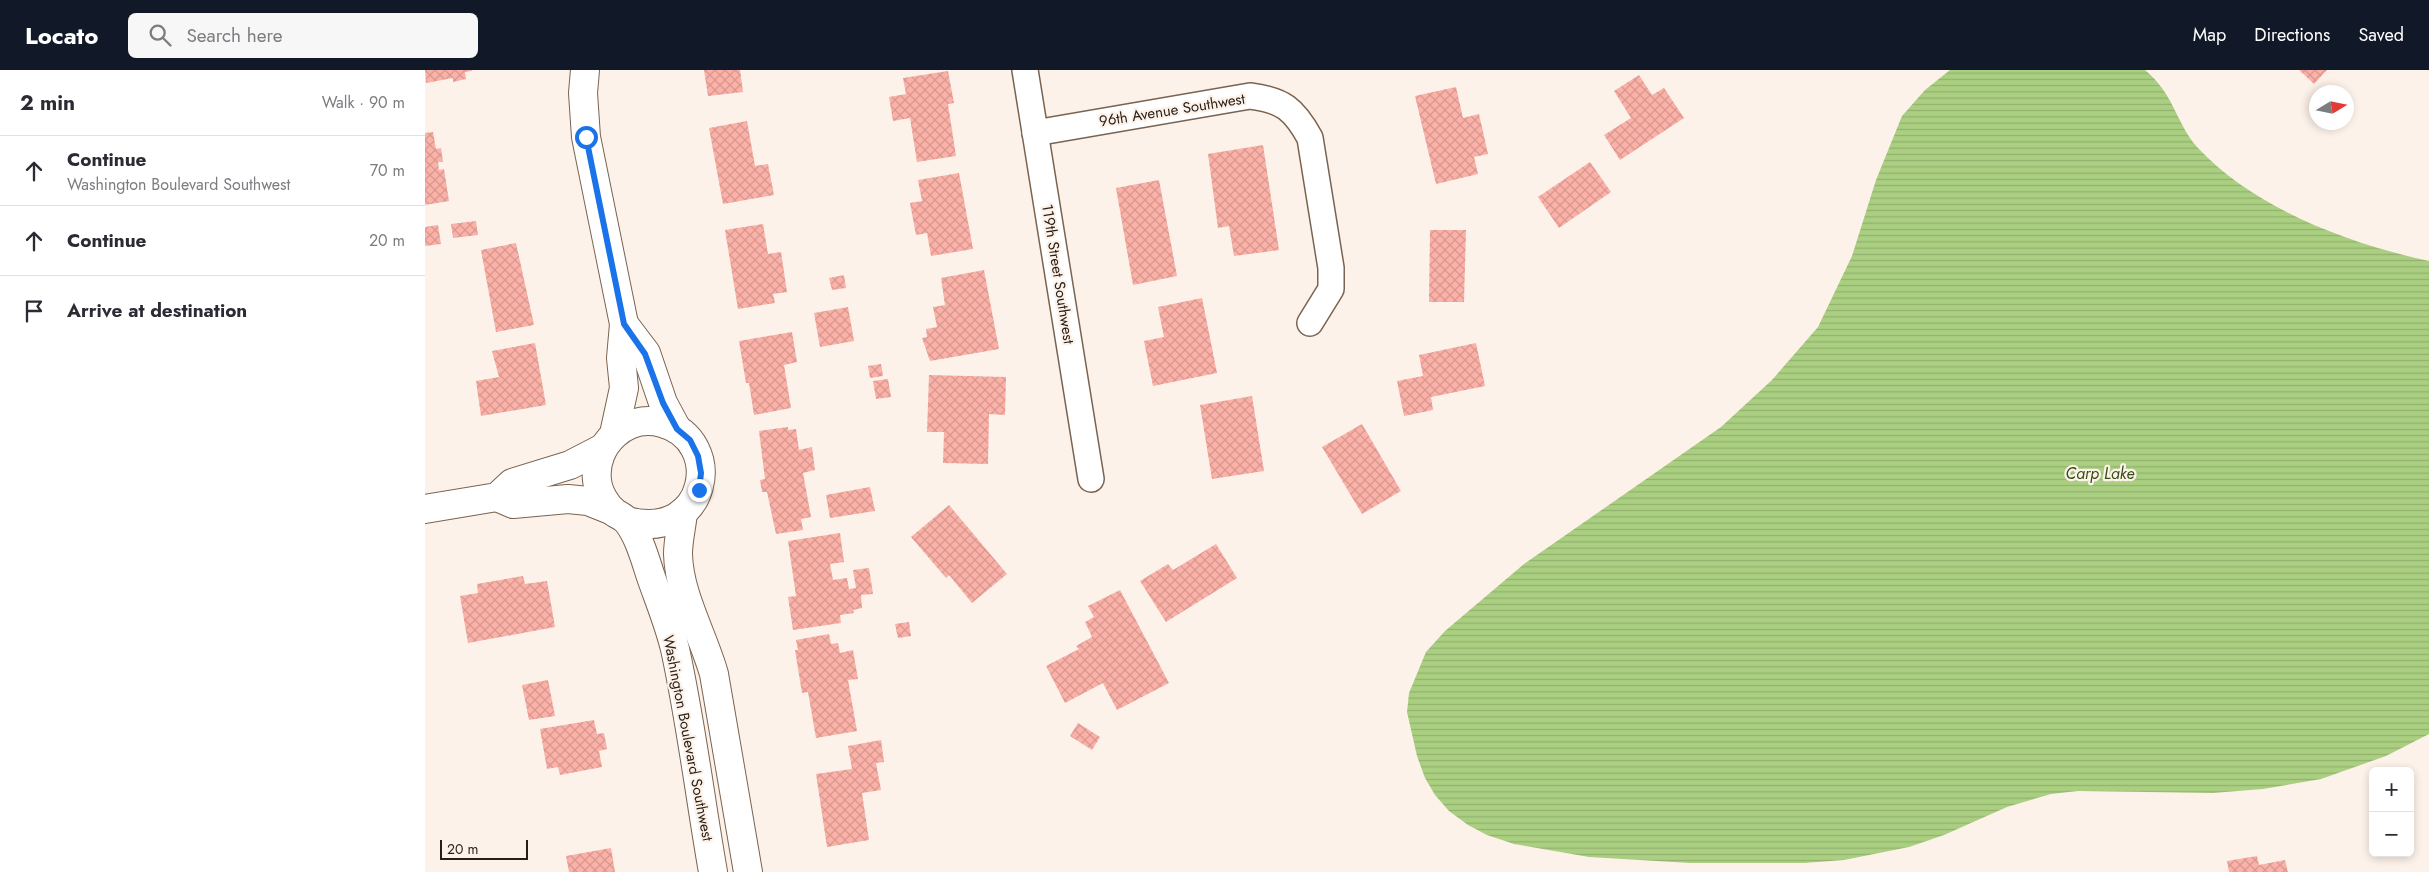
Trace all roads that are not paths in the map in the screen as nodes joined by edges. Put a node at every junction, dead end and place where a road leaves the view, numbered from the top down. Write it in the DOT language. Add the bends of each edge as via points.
graph roads {
  1 [pos="585,70"];
  2 [pos="1025,70"];
  3 [pos="1035,133"];
  4 [pos="1310,323"];
  5 [pos="624,324"];
  6 [pos="677,429"];
  7 [pos="608,441"];
  8 [pos="1091,479"];
  9 [pos="497,497"];
  10 [pos="425,508"];
  11 [pos="683,512"];
  12 [pos="620,516"];
  13 [pos="713,872"];
  14 [pos="748,872"];
  1 -- 5 [label="main road" via="586,137"];
  2 -- 3 [label="street, 119th Street Southwest"];
  3 -- 4 [label="street, 96th Avenue Southwest" via="1250,96 1271,99 1289,108 1310,138 1331,268 1331,289"];
  3 -- 8 [label="street, 119th Street Southwest"];
  5 -- 6 [label="main road" via="645,354 663,403"];
  5 -- 7 [label="main road" via="621,358 624,388"];
  6 -- 7 [label="main road" via="661,422 644,421 628,425"];
  6 -- 11 [label="main road" via="690,440 698,456 701,473 699,490"];
  7 -- 9 [label="main road" via="570,465 512,483"];
  7 -- 12 [label="main road" via="597,464 597,481 602,497"];
  9 -- 10 [label="main road"];
  9 -- 12 [label="main road" via="513,504 568,498 588,502"];
  11 -- 12 [label="main road" via="661,524 643,526"];
  11 -- 14 [label="main road" via="679,568 715,674"];
  12 -- 13 [label="main road, Washington Boulevard Southwest" via="644,556 674,647"];
}
